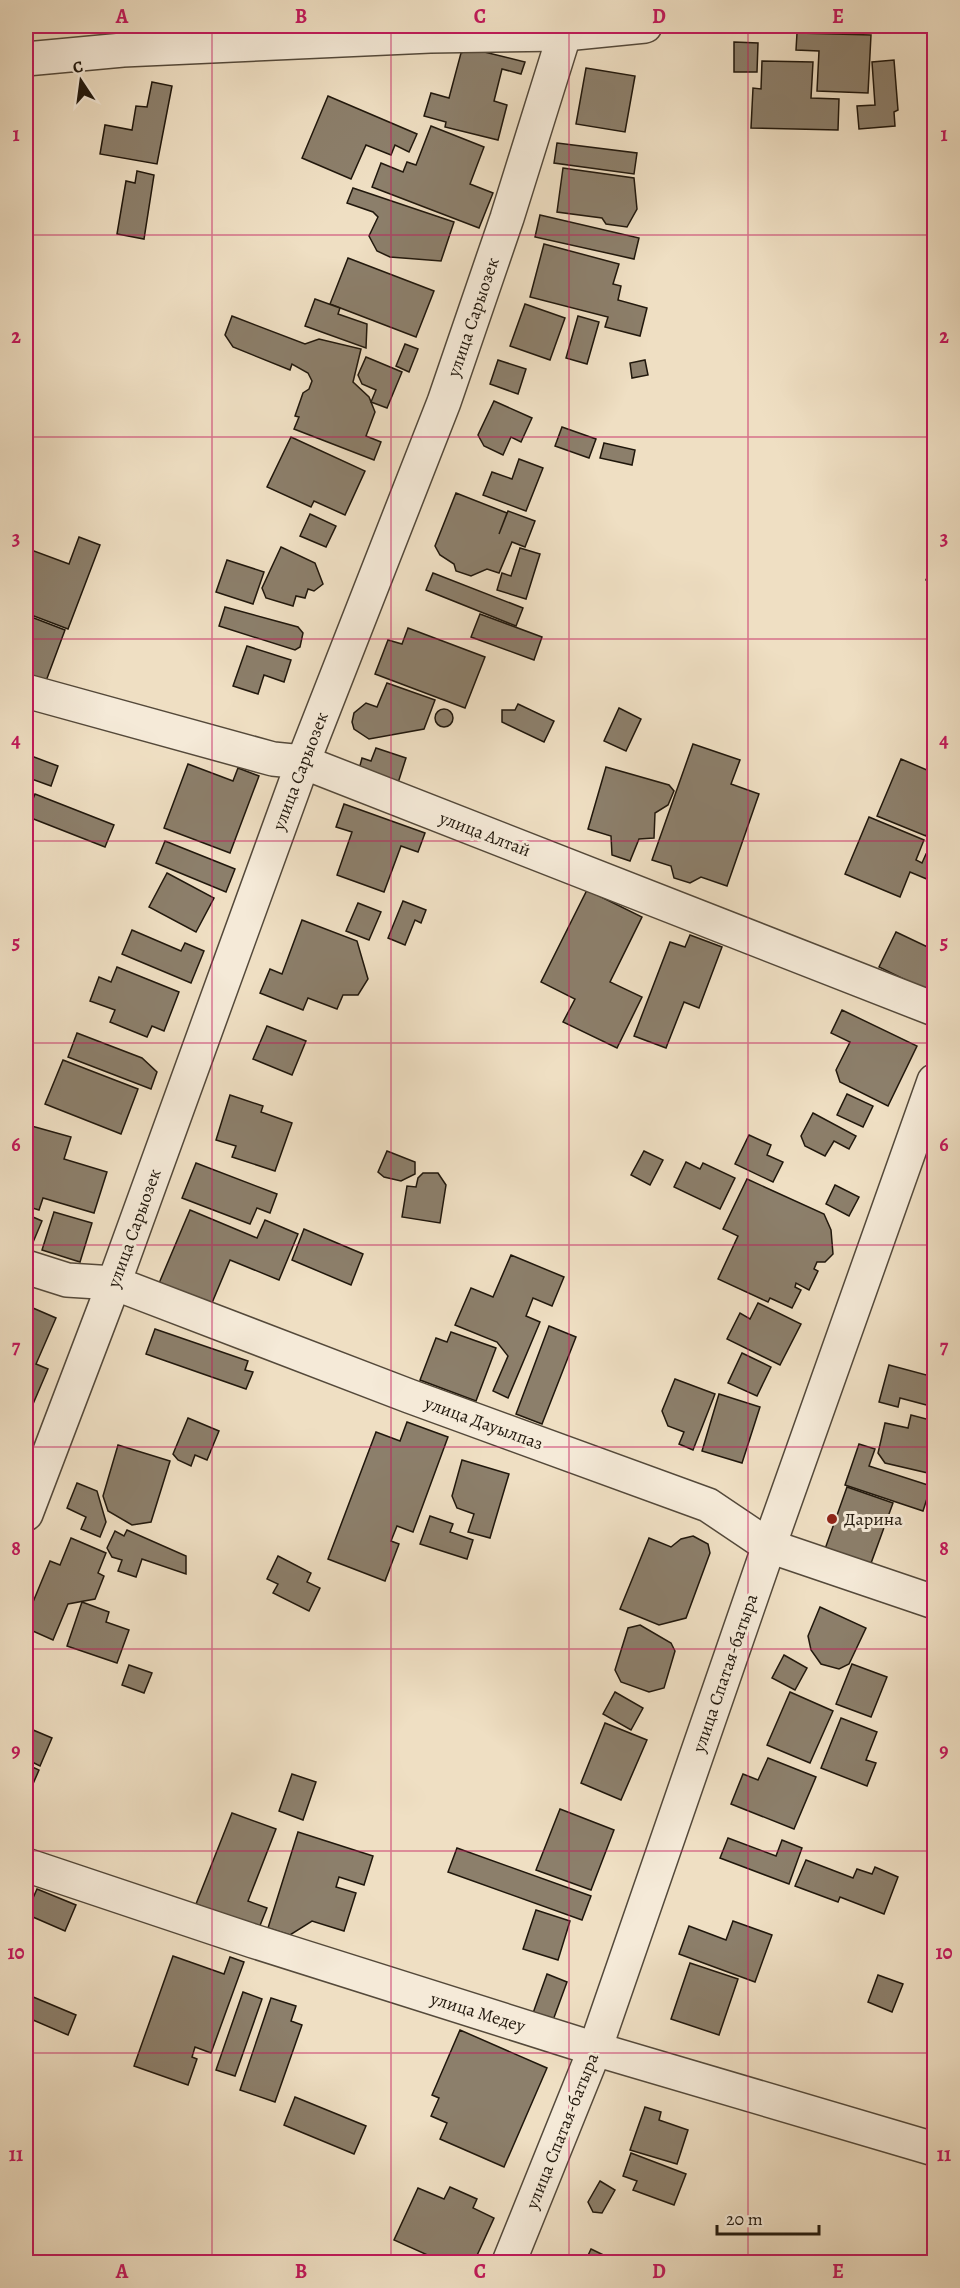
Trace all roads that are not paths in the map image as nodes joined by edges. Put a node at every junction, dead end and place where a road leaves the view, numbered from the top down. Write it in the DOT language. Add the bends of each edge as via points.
graph roads {
  1 [pos="645,26"];
  2 [pos="566,30"];
  3 [pos="26,59"];
  4 [pos="26,691"];
  5 [pos="303,762"];
  6 [pos="934,1010"];
  7 [pos="934,1081"];
  8 [pos="26,1267"];
  9 [pos="114,1283"];
  10 [pos="26,1514"];
  11 [pos="769,1546"];
  12 [pos="934,1602"];
  13 [pos="26,1865"];
  14 [pos="595,2049"];
  15 [pos="934,2149"];
  16 [pos="509,2262"];
  1 -- 2 [label="street"];
  2 -- 3 [label="street" via="214,45"];
  2 -- 5 [label="street, улица Сарыозек" via="444,402"];
  4 -- 5 [label="street, улица Алтай" via="273,759"];
  5 -- 6 [label="street, улица Алтай"];
  5 -- 9 [label="street, улица Сарыозек"];
  7 -- 11 [label="street, улица Спатая-батыра"];
  8 -- 9 [label="street, улица Дауылпаз" via="67,1280"];
  9 -- 10 [label="street, улица Сарыозек"];
  9 -- 11 [label="street, улица Дауылпаз" via="708,1505"];
  11 -- 12 [label="street, улица Дауылпаз"];
  11 -- 14 [label="street, улица Спатая-батыра"];
  13 -- 14 [label="street, улица Медеу"];
  14 -- 15 [label="street, улица Медеу"];
  14 -- 16 [label="street, улица Спатая-батыра"];
}
